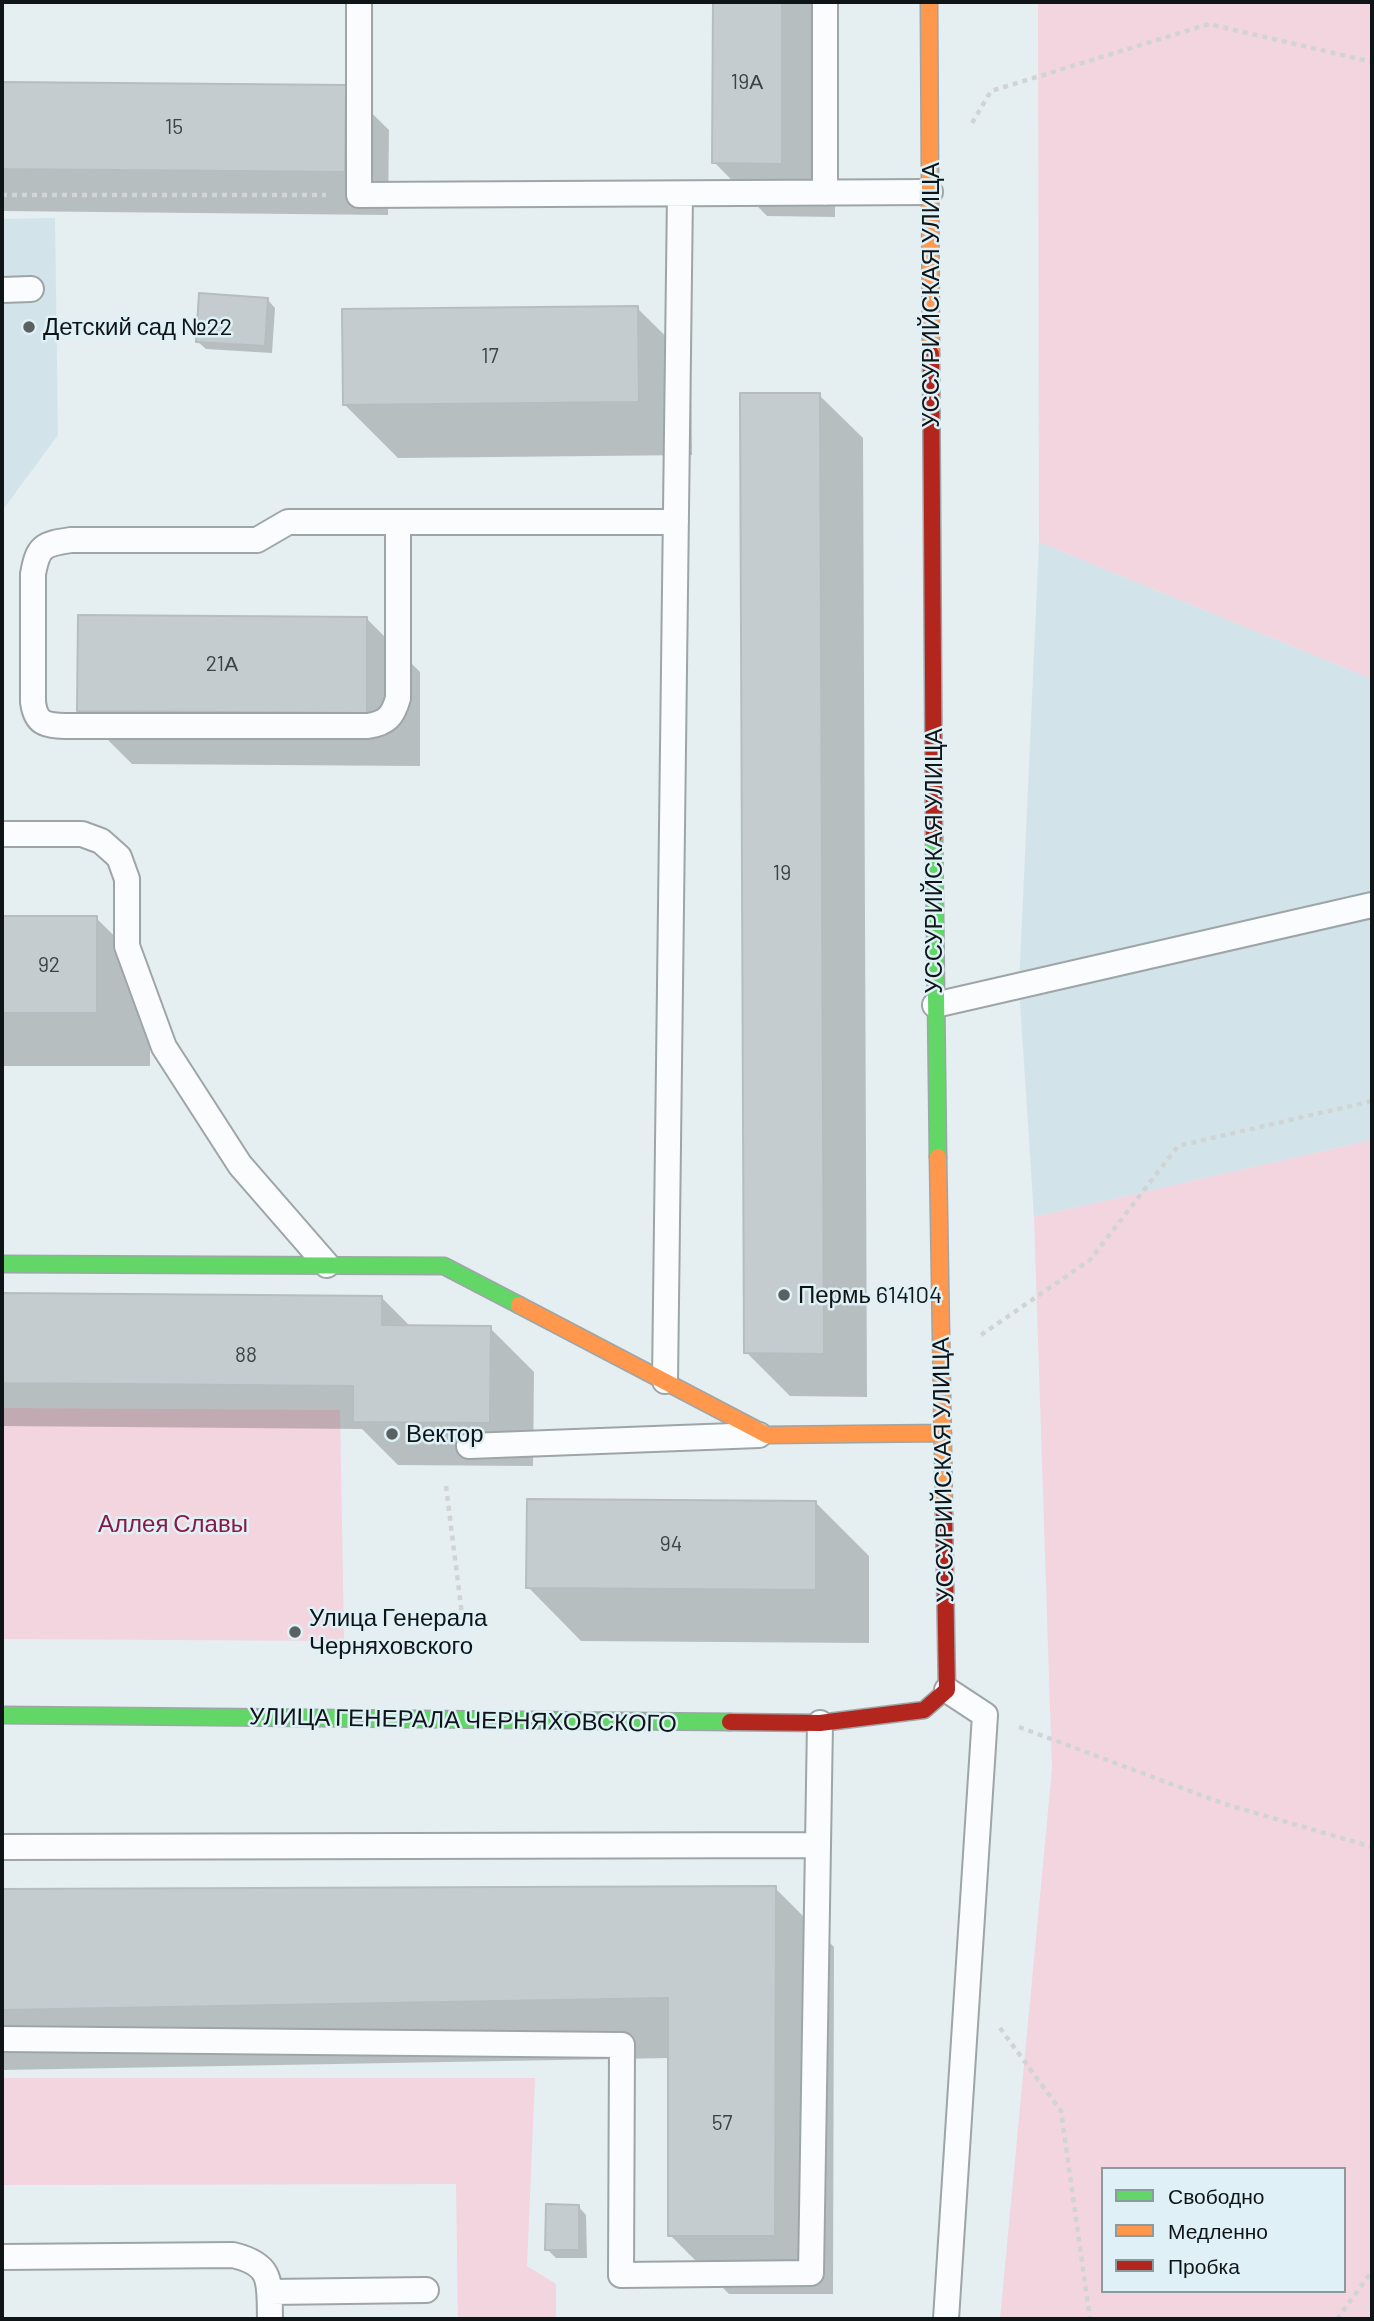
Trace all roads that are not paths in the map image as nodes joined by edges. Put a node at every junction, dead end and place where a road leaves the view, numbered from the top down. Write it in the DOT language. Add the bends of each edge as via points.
graph roads {
  1 [pos="359,2"];
  2 [pos="825,2"];
  3 [pos="929,2"];
  4 [pos="825,192"];
  5 [pos="930,192"];
  6 [pos="680,194"];
  7 [pos="30,289"];
  8 [pos="2,290"];
  9 [pos="398,522"];
  10 [pos="676,522"];
  11 [pos="2,834"];
  12 [pos="1372,905"];
  13 [pos="935,1005"];
  14 [pos="2,1264"];
  15 [pos="327,1265"];
  16 [pos="665,1381"];
  17 [pos="943,1433"];
  18 [pos="767,1435"];
  19 [pos="469,1446"];
  20 [pos="947,1690"];
  21 [pos="2,1715"];
  22 [pos="820,1723"];
  23 [pos="818,1845"];
  24 [pos="2,1847"];
  25 [pos="2,2039"];
  26 [pos="2,2257"];
  27 [pos="426,2290"];
  28 [pos="270,2292"];
  29 [pos="270,2319"];
  30 [pos="946,2319"];
  1 -- 6 [label="lane" via="359,195"];
  2 -- 4 [label="lane"];
  3 -- 5 [label="street, УССУРИЙСКАЯ УЛИЦА"];
  4 -- 5 [label="lane"];
  4 -- 6 [label="lane"];
  5 -- 13 [label="street, УССУРИЙСКАЯ УЛИЦА"];
  6 -- 10 [label="lane"];
  7 -- 8 [label="lane"];
  9 -- 9 [label="lane" via="288,522 257,540 48,543 36,557 33,574 35,714 46,724 65,726 383,723 394,713 398,698"];
  9 -- 10 [label="lane"];
  10 -- 16 [label="lane"];
  11 -- 15 [label="lane" via="82,834 101,841 119,857 127,879 127,946 164,1047 240,1165"];
  12 -- 13 [label="lane"];
  13 -- 17 [label="street, УССУРИЙСКАЯ УЛИЦА"];
  14 -- 15 [label="street"];
  15 -- 16 [label="street" via="444,1266"];
  16 -- 18 [label="street"];
  17 -- 18 [label="street"];
  17 -- 20 [label="street, УССУРИЙСКАЯ УЛИЦА"];
  18 -- 19 [label="lane"];
  20 -- 22 [label="street, УЛИЦА ГЕНЕРАЛА ЧЕРНЯХОВСКОГО" via="924,1710"];
  20 -- 30 [label="lane" via="985,1715"];
  21 -- 22 [label="street, УЛИЦА ГЕНЕРАЛА ЧЕРНЯХОВСКОГО"];
  22 -- 23 [label="lane"];
  23 -- 24 [label="lane"];
  23 -- 25 [label="lane" via="811,2273 621,2275 622,2045"];
  26 -- 28 [label="lane" via="233,2255 252,2259 266,2272"];
  27 -- 28 [label="lane"];
  28 -- 29 [label="lane"];
}
